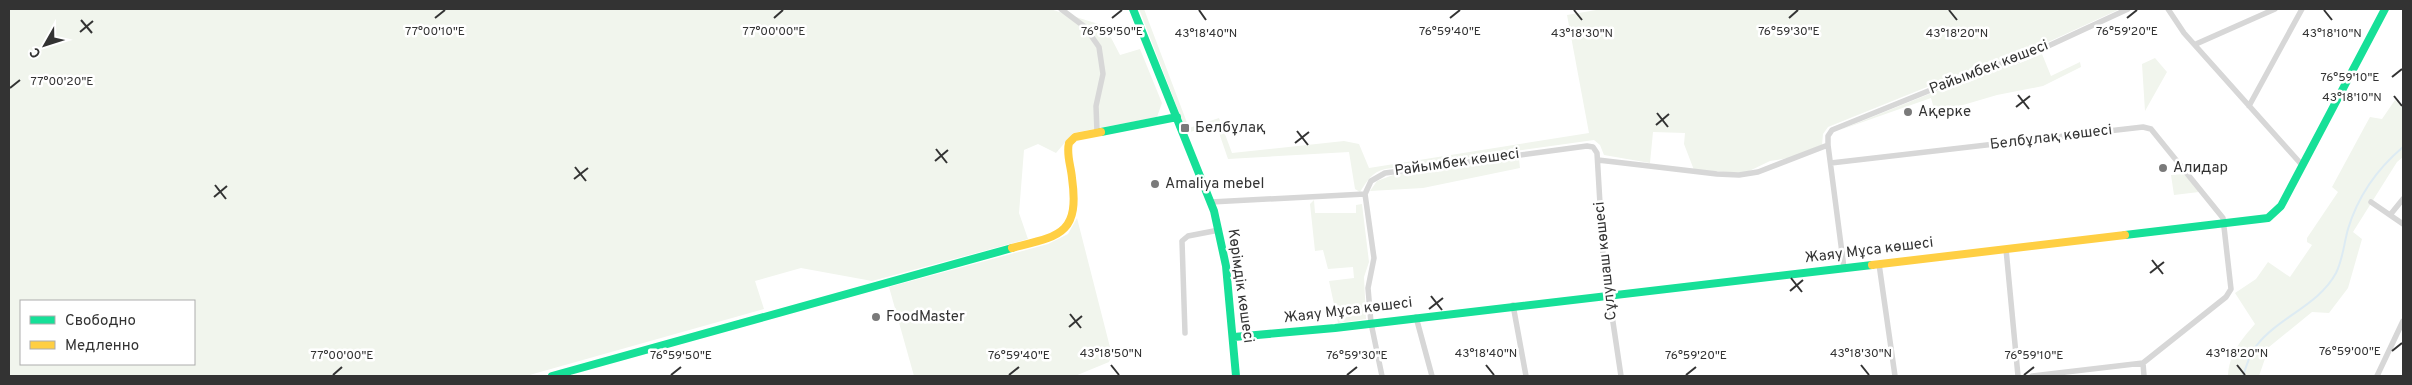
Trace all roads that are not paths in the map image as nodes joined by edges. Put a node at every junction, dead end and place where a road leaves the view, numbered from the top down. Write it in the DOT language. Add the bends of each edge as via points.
graph roads {
  1 [pos="1061,9"];
  2 [pos="1132,9"];
  3 [pos="2128,9"];
  4 [pos="2168,9"];
  5 [pos="2275,9"];
  6 [pos="2302,9"];
  7 [pos="2385,9"];
  8 [pos="2196,44"];
  9 [pos="2249,106"];
  10 [pos="1177,117"];
  11 [pos="1097,132"];
  12 [pos="1828,145"];
  13 [pos="1593,147"];
  14 [pos="1598,160"];
  15 [pos="1831,163"];
  16 [pos="2302,165"];
  17 [pos="1365,194"];
  18 [pos="2403,199"];
  19 [pos="1211,202"];
  20 [pos="2370,202"];
  21 [pos="2390,215"];
  22 [pos="2224,224"];
  23 [pos="2403,224"];
  24 [pos="1219,230"];
  25 [pos="2006,249"];
  26 [pos="1879,264"];
  27 [pos="1844,268"];
  28 [pos="1609,295"];
  29 [pos="1513,305"];
  30 [pos="1416,317"];
  31 [pos="2403,321"];
  32 [pos="1370,323"];
  33 [pos="1185,334"];
  34 [pos="1234,337"];
  35 [pos="2143,363"];
  36 [pos="552,376"];
  37 [pos="1236,376"];
  38 [pos="1382,376"];
  39 [pos="1432,376"];
  40 [pos="1526,376"];
  41 [pos="1621,376"];
  42 [pos="1895,376"];
  43 [pos="2018,376"];
  44 [pos="2032,376"];
  45 [pos="2144,376"];
  46 [pos="2376,376"];
  1 -- 11 [label="street" via="1085,27 1099,47 1103,74 1096,106"];
  2 -- 10 [label="street, Көрімдік көшесі"];
  3 -- 12 [label="street, Райымбек көшесі" via="2016,61 1990,66 1842,125 1830,133"];
  4 -- 8 [label="street"];
  5 -- 8 [label="street"];
  6 -- 9 [label="street"];
  7 -- 16 [label="street, Жаяу Мұса көшесі"];
  8 -- 9 [label="street"];
  9 -- 16 [label="street"];
  10 -- 11 [label="street"];
  10 -- 19 [label="street, Көрімдік көшесі"];
  11 -- 36 [label="street" via="1074,137 1068,143 1074,187 1072,215 1064,231 1055,237"];
  12 -- 14 [label="street" via="1748,174 1717,174"];
  12 -- 15 [label="street"];
  13 -- 14 [label="street, Сұлушаш көшесі"];
  13 -- 17 [label="street, Райымбек көшесі" via="1385,173 1371,181"];
  14 -- 28 [label="street, Сұлушаш көшесі" via="1600,223"];
  15 -- 22 [label="street, Белбұлақ көшесі" via="2146,128 2154,132 2222,216"];
  15 -- 27 [label="street"];
  16 -- 22 [label="street, Жаяу Мұса көшесі" via="2271,216"];
  17 -- 19 [label="street"];
  17 -- 32 [label="street" via="1374,258 1368,288"];
  18 -- 21 [label="street"];
  19 -- 24 [label="street, Көрімдік көшесі"];
  20 -- 21 [label="street"];
  21 -- 23 [label="street"];
  22 -- 25 [label="street, Жаяу Мұса көшесі"];
  22 -- 35 [label="street" via="2231,291"];
  24 -- 33 [label="street" via="1185,237 1182,241"];
  24 -- 34 [label="street, Көрімдік көшесі"];
  25 -- 26 [label="street, Жаяу Мұса көшесі"];
  25 -- 43 [label="street"];
  26 -- 27 [label="street, Жаяу Мұса көшесі"];
  26 -- 42 [label="street"];
  27 -- 28 [label="street, Жаяу Мұса көшесі"];
  28 -- 29 [label="street, Жаяу Мұса көшесі"];
  28 -- 41 [label="street, Сұлушаш көшесі"];
  29 -- 30 [label="street, Жаяу Мұса көшесі"];
  29 -- 40 [label="street"];
  30 -- 32 [label="street, Жаяу Мұса көшесі"];
  30 -- 39 [label="street"];
  31 -- 46 [label="street"];
  32 -- 34 [label="street, Жаяу Мұса көшесі"];
  32 -- 38 [label="street"];
  34 -- 37 [label="street, Көрімдік көшесі"];
  35 -- 44 [label="street"];
  35 -- 45 [label="street"];
}
